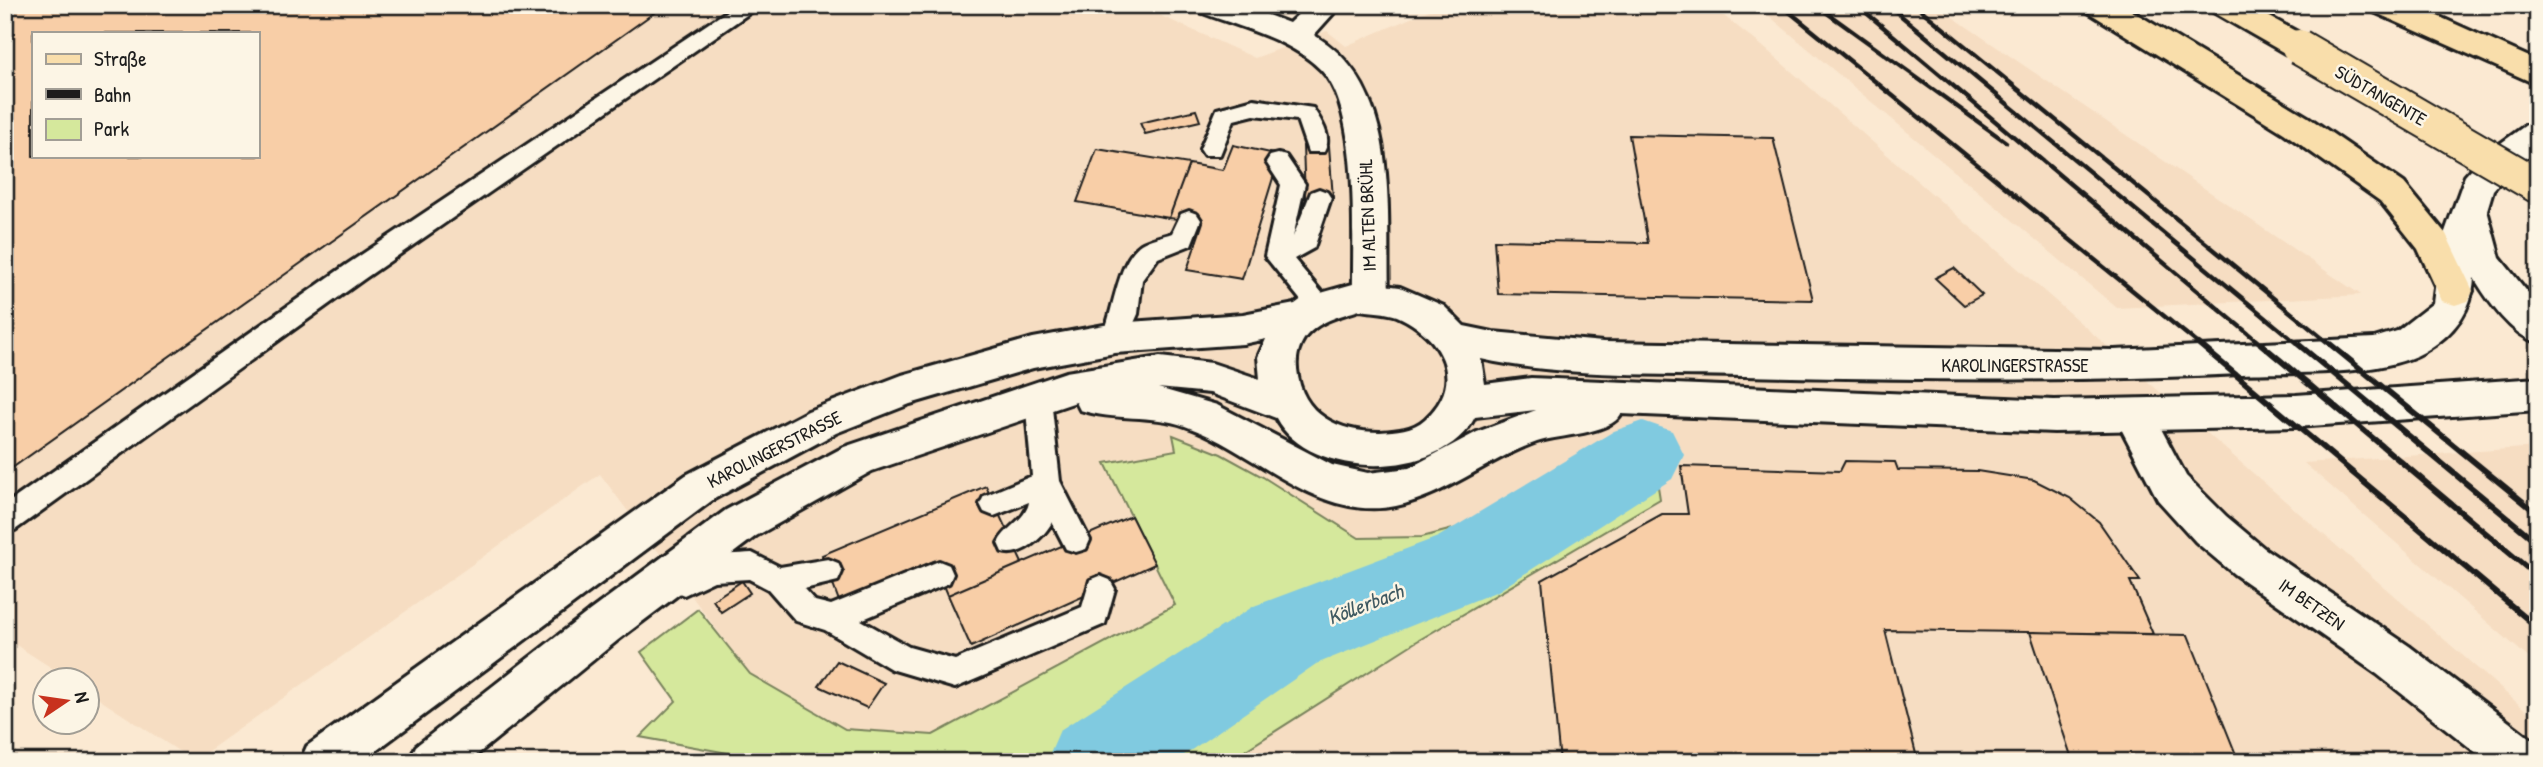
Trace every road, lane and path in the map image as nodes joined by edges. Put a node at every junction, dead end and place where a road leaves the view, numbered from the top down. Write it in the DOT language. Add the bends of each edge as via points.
graph roads {
  1 [pos="751,5"];
  2 [pos="1211,5"];
  3 [pos="1326,5"];
  4 [pos="2099,5"];
  5 [pos="2224,5"];
  6 [pos="2273,5"];
  7 [pos="2385,5"];
  8 [pos="1294,37"];
  9 [pos="2310,40"];
  10 [pos="2538,74"];
  11 [pos="1316,146"];
  12 [pos="2531,148"];
  13 [pos="1216,156"];
  14 [pos="1278,162"];
  15 [pos="2538,186"];
  16 [pos="1319,198"];
  17 [pos="2472,200"];
  18 [pos="1189,220"];
  19 [pos="1277,256"];
  20 [pos="2455,291"];
  21 [pos="1371,296"];
  22 [pos="1312,312"];
  23 [pos="2538,328"];
  24 [pos="1115,338"];
  25 [pos="1456,339"];
  26 [pos="2538,394"];
  27 [pos="1622,396"];
  28 [pos="1038,399"];
  29 [pos="1461,403"];
  30 [pos="1286,405"];
  31 [pos="2134,415"];
  32 [pos="1046,482"];
  33 [pos="994,504"];
  34 [pos="5,522"];
  35 [pos="1076,540"];
  36 [pos="1012,543"];
  37 [pos="828,572"];
  38 [pos="939,574"];
  39 [pos="778,580"];
  40 [pos="1100,589"];
  41 [pos="832,619"];
  42 [pos="603,626"];
  43 [pos="323,762"];
  44 [pos="432,762"];
  45 [pos="2524,762"];
  1 -- 34 [label="lane" via="355,272"];
  2 -- 8 [label="main road, IM ALTEN BRÜHL"];
  3 -- 8 [label="main road"];
  4 -- 20 [label="main road" via="2296,125 2392,192 2433,243"];
  5 -- 9 [label="main road, SÜDTANGENTE"];
  6 -- 9 [label="main road, SÜDTANGENTE"];
  7 -- 10 [label="main road"];
  8 -- 21 [label="main road, IM ALTEN BRÜHL" via="1335,64 1357,105 1368,163"];
  9 -- 12 [label="main road, SÜDTANGENTE"];
  9 -- 15 [label="main road, SÜDTANGENTE, bridge"];
  11 -- 13 [label="lane" via="1305,114 1240,107 1225,115"];
  12 -- 17 [label="main road, KAROLINGERSTRASSE" via="2482,177"];
  14 -- 19 [label="lane" via="1293,184"];
  16 -- 19 [label="lane" via="1305,242"];
  17 -- 20 [label="main road, KAROLINGERSTRASSE" via="2459,243"];
  17 -- 23 [label="main road" via="2473,232 2484,262 2510,300"];
  18 -- 24 [label="lane" via="1182,239 1149,251 1130,278 1125,314"];
  19 -- 22 [label="lane"];
  20 -- 25 [label="main road, KAROLINGERSTRASSE" via="2449,311 2410,342 2374,353 2346,355 2114,365 1895,364 1602,357"];
  21 -- 22 [label="main road" via="1350,297"];
  21 -- 25 [label="main road" via="1422,309"];
  22 -- 24 [label="main road, KAROLINGERSTRASSE" via="1242,328"];
  22 -- 30 [label="main road" via="1290,330 1278,354 1276,380"];
  24 -- 43 [label="main road, KAROLINGERSTRASSE" via="1033,353 902,391 822,422 700,486"];
  25 -- 29 [label="main road" via="1467,368"];
  26 -- 31 [label="main road" via="2450,403"];
  27 -- 28 [label="main road" via="1586,418 1544,424 1502,439 1426,479 1372,490 1329,482 1224,425 1177,407 1143,400"];
  27 -- 29 [label="main road" via="1531,394"];
  27 -- 31 [label="main road" via="2054,416"];
  28 -- 30 [label="main road" via="1066,387 1160,372 1212,378"];
  28 -- 32 [label="lane"];
  28 -- 42 [label="main road" via="858,459 741,523"];
  29 -- 30 [label="main road" via="1429,437 1384,450 1349,447 1326,439 1306,427"];
  31 -- 45 [label="main road, IM BETZEN" via="2172,488 2211,529 2249,561 2393,660"];
  32 -- 33 [label="lane"];
  32 -- 35 [label="lane"];
  32 -- 36 [label="lane" via="1040,518"];
  37 -- 39 [label="lane"];
  38 -- 41 [label="lane"];
  39 -- 41 [label="lane" via="806,612"];
  39 -- 42 [label="lane" via="752,566 710,568"];
  40 -- 41 [label="lane" via="1095,615 955,674 902,659"];
  42 -- 44 [label="main road"];
}
